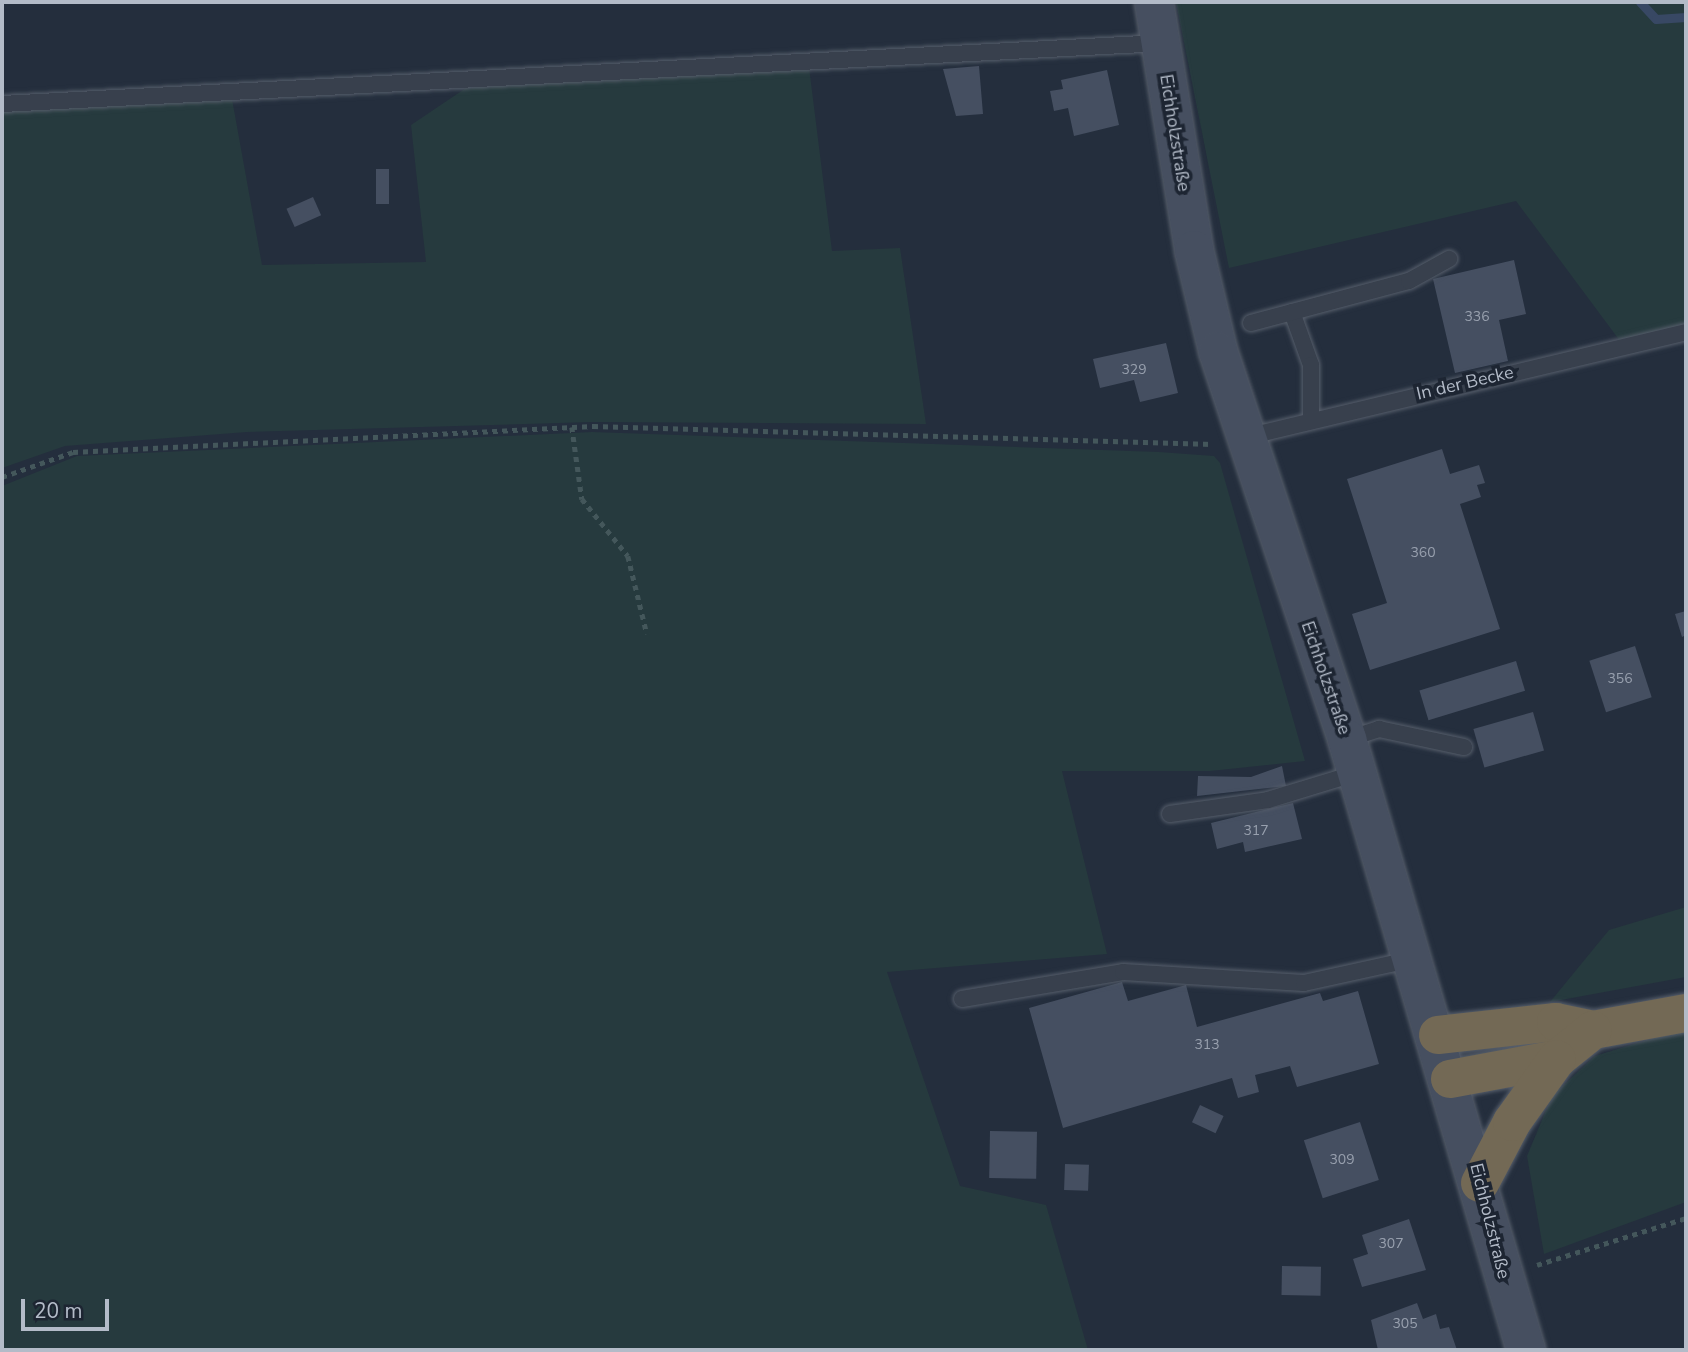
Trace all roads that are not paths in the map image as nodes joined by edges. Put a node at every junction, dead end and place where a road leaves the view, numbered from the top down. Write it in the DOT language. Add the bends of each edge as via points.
graph roads {
  1 [pos="1154,2"];
  2 [pos="1161,43"];
  3 [pos="2,104"];
  4 [pos="1449,259"];
  5 [pos="1292,312"];
  6 [pos="1251,323"];
  7 [pos="1686,332"];
  8 [pos="1311,419"];
  9 [pos="1244,438"];
  10 [pos="1464,747"];
  11 [pos="1352,756"];
  12 [pos="1170,814"];
  13 [pos="1415,958"];
  14 [pos="962,999"];
  15 [pos="1686,1013"];
  16 [pos="1593,1030"];
  17 [pos="1438,1035"];
  18 [pos="1557,1059"];
  19 [pos="1450,1079"];
  20 [pos="1480,1183"];
  21 [pos="1526,1350"];
  1 -- 2 [label="main road, Eichholzstraße"];
  2 -- 3 [label="lane"];
  2 -- 9 [label="main road, Eichholzstraße" via="1194,250"];
  4 -- 5 [label="lane" via="1409,281"];
  5 -- 6 [label="lane"];
  5 -- 8 [label="lane" via="1311,365"];
  7 -- 8 [label="lane, In der Becke"];
  8 -- 9 [label="lane, In der Becke"];
  9 -- 11 [label="main road, Eichholzstraße"];
  10 -- 11 [label="lane" via="1380,729"];
  11 -- 12 [label="lane" via="1268,800"];
  11 -- 13 [label="main road, Eichholzstraße"];
  13 -- 14 [label="lane" via="1304,984 1123,972"];
  13 -- 17 [label="main road, Eichholzstraße"];
  15 -- 16 [label="highway"];
  16 -- 17 [label="highway" via="1556,1022"];
  16 -- 18 [label="highway"];
  17 -- 19 [label="main road, Eichholzstraße"];
  18 -- 19 [label="highway"];
  18 -- 20 [label="highway" via="1512,1122"];
  19 -- 20 [label="main road, Eichholzstraße"];
  20 -- 21 [label="main road, Eichholzstraße"];
}
